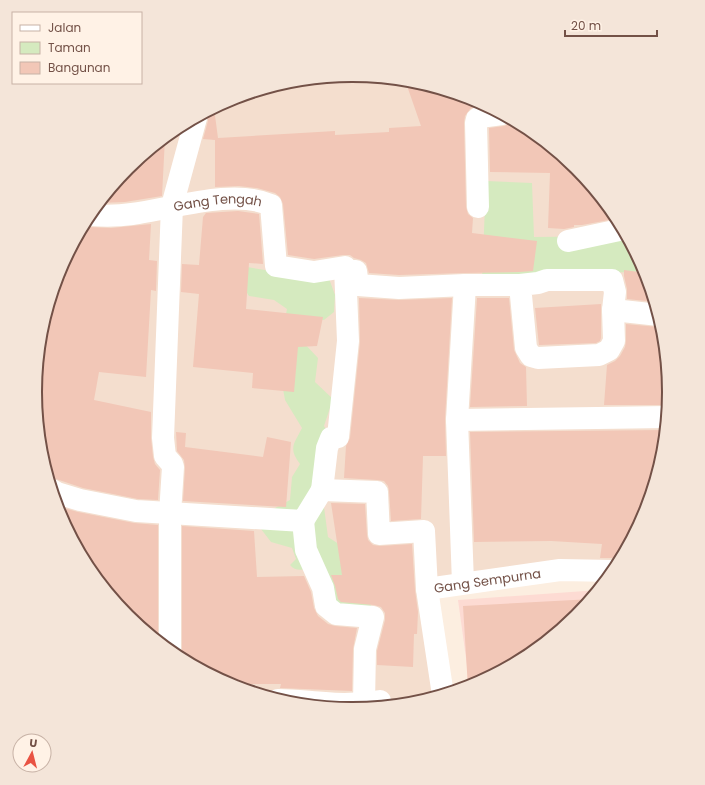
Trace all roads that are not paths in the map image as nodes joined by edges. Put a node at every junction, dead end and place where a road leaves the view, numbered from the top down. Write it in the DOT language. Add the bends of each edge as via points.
graph roads {
  1 [pos="492,115"];
  2 [pos="194,126"];
  3 [pos="172,206"];
  4 [pos="478,207"];
  5 [pos="97,215"];
  6 [pos="617,230"];
  7 [pos="568,241"];
  8 [pos="345,271"];
  9 [pos="465,285"];
  10 [pos="520,285"];
  11 [pos="613,310"];
  12 [pos="653,314"];
  13 [pos="662,417"];
  14 [pos="457,420"];
  15 [pos="322,490"];
  16 [pos="59,493"];
  17 [pos="170,514"];
  18 [pos="303,521"];
  19 [pos="607,571"];
  20 [pos="463,583"];
  21 [pos="427,589"];
  22 [pos="170,644"];
  23 [pos="442,690"];
  24 [pos="344,703"];
  1 -- 4 [label="street" via="480,117 476,123"];
  2 -- 3 [label="street"];
  3 -- 5 [label="street, Gang Tengah" via="124,215"];
  3 -- 8 [label="street, Gang Tengah" via="235,198 261,200 271,205 276,266 314,272 345,267"];
  3 -- 17 [label="street" via="163,438 165,456 174,467"];
  6 -- 7 [label="street"];
  8 -- 9 [label="street" via="356,271 358,285 399,288"];
  8 -- 15 [label="street" via="348,341 343,391 338,437 331,438"];
  9 -- 10 [label="street"];
  9 -- 14 [label="street"];
  10 -- 11 [label="street" via="547,280 612,280 615,292"];
  10 -- 11 [label="street" via="526,348 531,356 538,358 600,355 609,350 614,341"];
  11 -- 12 [label="street"];
  13 -- 14 [label="street"];
  14 -- 20 [label="street"];
  15 -- 18 [label="street"];
  15 -- 21 [label="street" via="377,492 379,534 424,532"];
  16 -- 17 [label="street" via="105,506"];
  17 -- 18 [label="street"];
  17 -- 22 [label="street"];
  18 -- 24 [label="street" via="306,550 323,588 326,606 336,614 373,617 365,650 372,702"];
  19 -- 20 [label="street, Gang Sempurna" via="560,570"];
  20 -- 21 [label="street, Gang Sempurna"];
  21 -- 23 [label="street, Gang Sempurna"];
}
